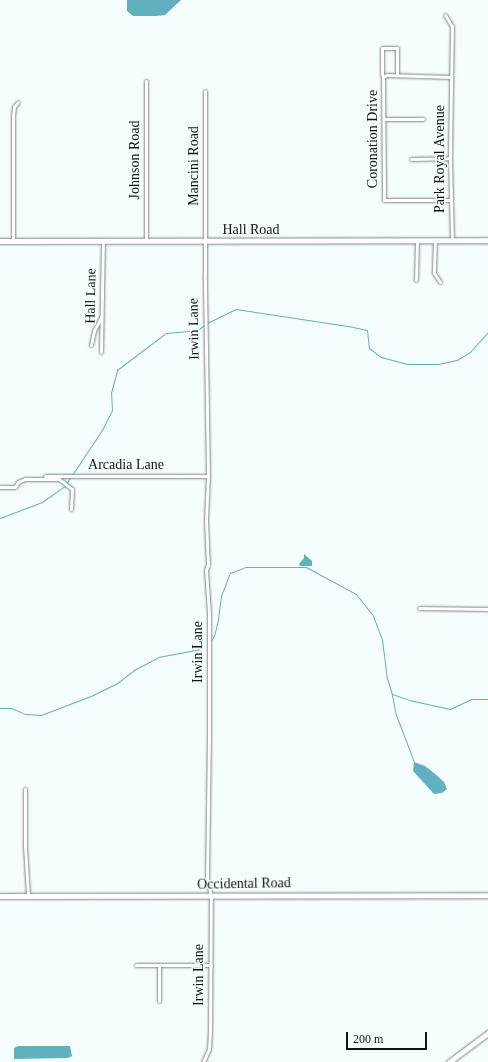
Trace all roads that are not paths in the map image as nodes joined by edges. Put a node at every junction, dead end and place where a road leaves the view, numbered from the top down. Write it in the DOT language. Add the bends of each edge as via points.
graph roads {
  1 [pos="445,15"];
  2 [pos="397,76"];
  3 [pos="384,77"];
  4 [pos="451,77"];
  5 [pos="146,81"];
  6 [pos="204,91"];
  7 [pos="18,102"];
  8 [pos="384,119"];
  9 [pos="423,119"];
  10 [pos="450,158"];
  11 [pos="411,159"];
  12 [pos="450,200"];
  13 [pos="103,240"];
  14 [pos="146,240"];
  15 [pos="417,240"];
  16 [pos="435,240"];
  17 [pos="452,240"];
  18 [pos="488,240"];
  19 [pos="0,241"];
  20 [pos="13,241"];
  21 [pos="205,241"];
  22 [pos="416,280"];
  23 [pos="440,282"];
  24 [pos="102,315"];
  25 [pos="91,345"];
  26 [pos="101,352"];
  27 [pos="45,476"];
  28 [pos="208,476"];
  29 [pos="0,487"];
  30 [pos="71,509"];
  31 [pos="418,608"];
  32 [pos="488,609"];
  33 [pos="25,789"];
  34 [pos="28,895"];
  35 [pos="488,895"];
  36 [pos="0,896"];
  37 [pos="211,896"];
  38 [pos="136,965"];
  39 [pos="159,965"];
  40 [pos="211,965"];
  41 [pos="159,1001"];
  42 [pos="488,1033"];
  43 [pos="203,1062"];
  44 [pos="449,1062"];
  1 -- 4 [label="street, Park Royal Avenue" via="452,26"];
  2 -- 3 [label="street"];
  2 -- 3 [label="street, Coronation Drive" via="397,48 382,48"];
  2 -- 4 [label="street"];
  3 -- 8 [label="street, Coronation Drive"];
  4 -- 10 [label="street, Park Royal Avenue"];
  5 -- 14 [label="street, Johnson Road"];
  6 -- 21 [label="street, Mancini Road"];
  7 -- 20 [label="street" via="14,107 13,116"];
  8 -- 9 [label="street"];
  8 -- 12 [label="street, Coronation Drive" via="384,200"];
  10 -- 11 [label="street"];
  10 -- 12 [label="street, Park Royal Avenue"];
  12 -- 17 [label="street, Park Royal Avenue"];
  13 -- 14 [label="street, Hall Road"];
  13 -- 20 [label="street, Hall Road"];
  13 -- 24 [label="street, Hall Lane"];
  14 -- 21 [label="street, Hall Road"];
  15 -- 16 [label="street, Hall Road"];
  15 -- 21 [label="street, Hall Road"];
  15 -- 22 [label="street"];
  16 -- 17 [label="street, Hall Road"];
  16 -- 23 [label="street" via="434,273"];
  17 -- 18 [label="street, Hall Road"];
  19 -- 20 [label="street, Hall Road"];
  21 -- 28 [label="street, Irwin Lane"];
  24 -- 25 [label="street" via="94,331"];
  24 -- 26 [label="street, Hall Lane"];
  27 -- 28 [label="street, Arcadia Lane"];
  28 -- 37 [label="street, Irwin Lane" via="208,889"];
  29 -- 30 [label="street" via="15,487 18,482 25,479 59,479 72,489"];
  31 -- 32 [label="street"];
  33 -- 34 [label="street"];
  34 -- 36 [label="street, Occidental Road"];
  34 -- 37 [label="street, Occidental Road"];
  35 -- 37 [label="street, Occidental Road"];
  37 -- 40 [label="street, Irwin Lane"];
  38 -- 39 [label="street"];
  39 -- 40 [label="street"];
  39 -- 41 [label="street"];
  40 -- 43 [label="street, Irwin Lane" via="209,1049"];
  42 -- 44 [label="main road"];
}
